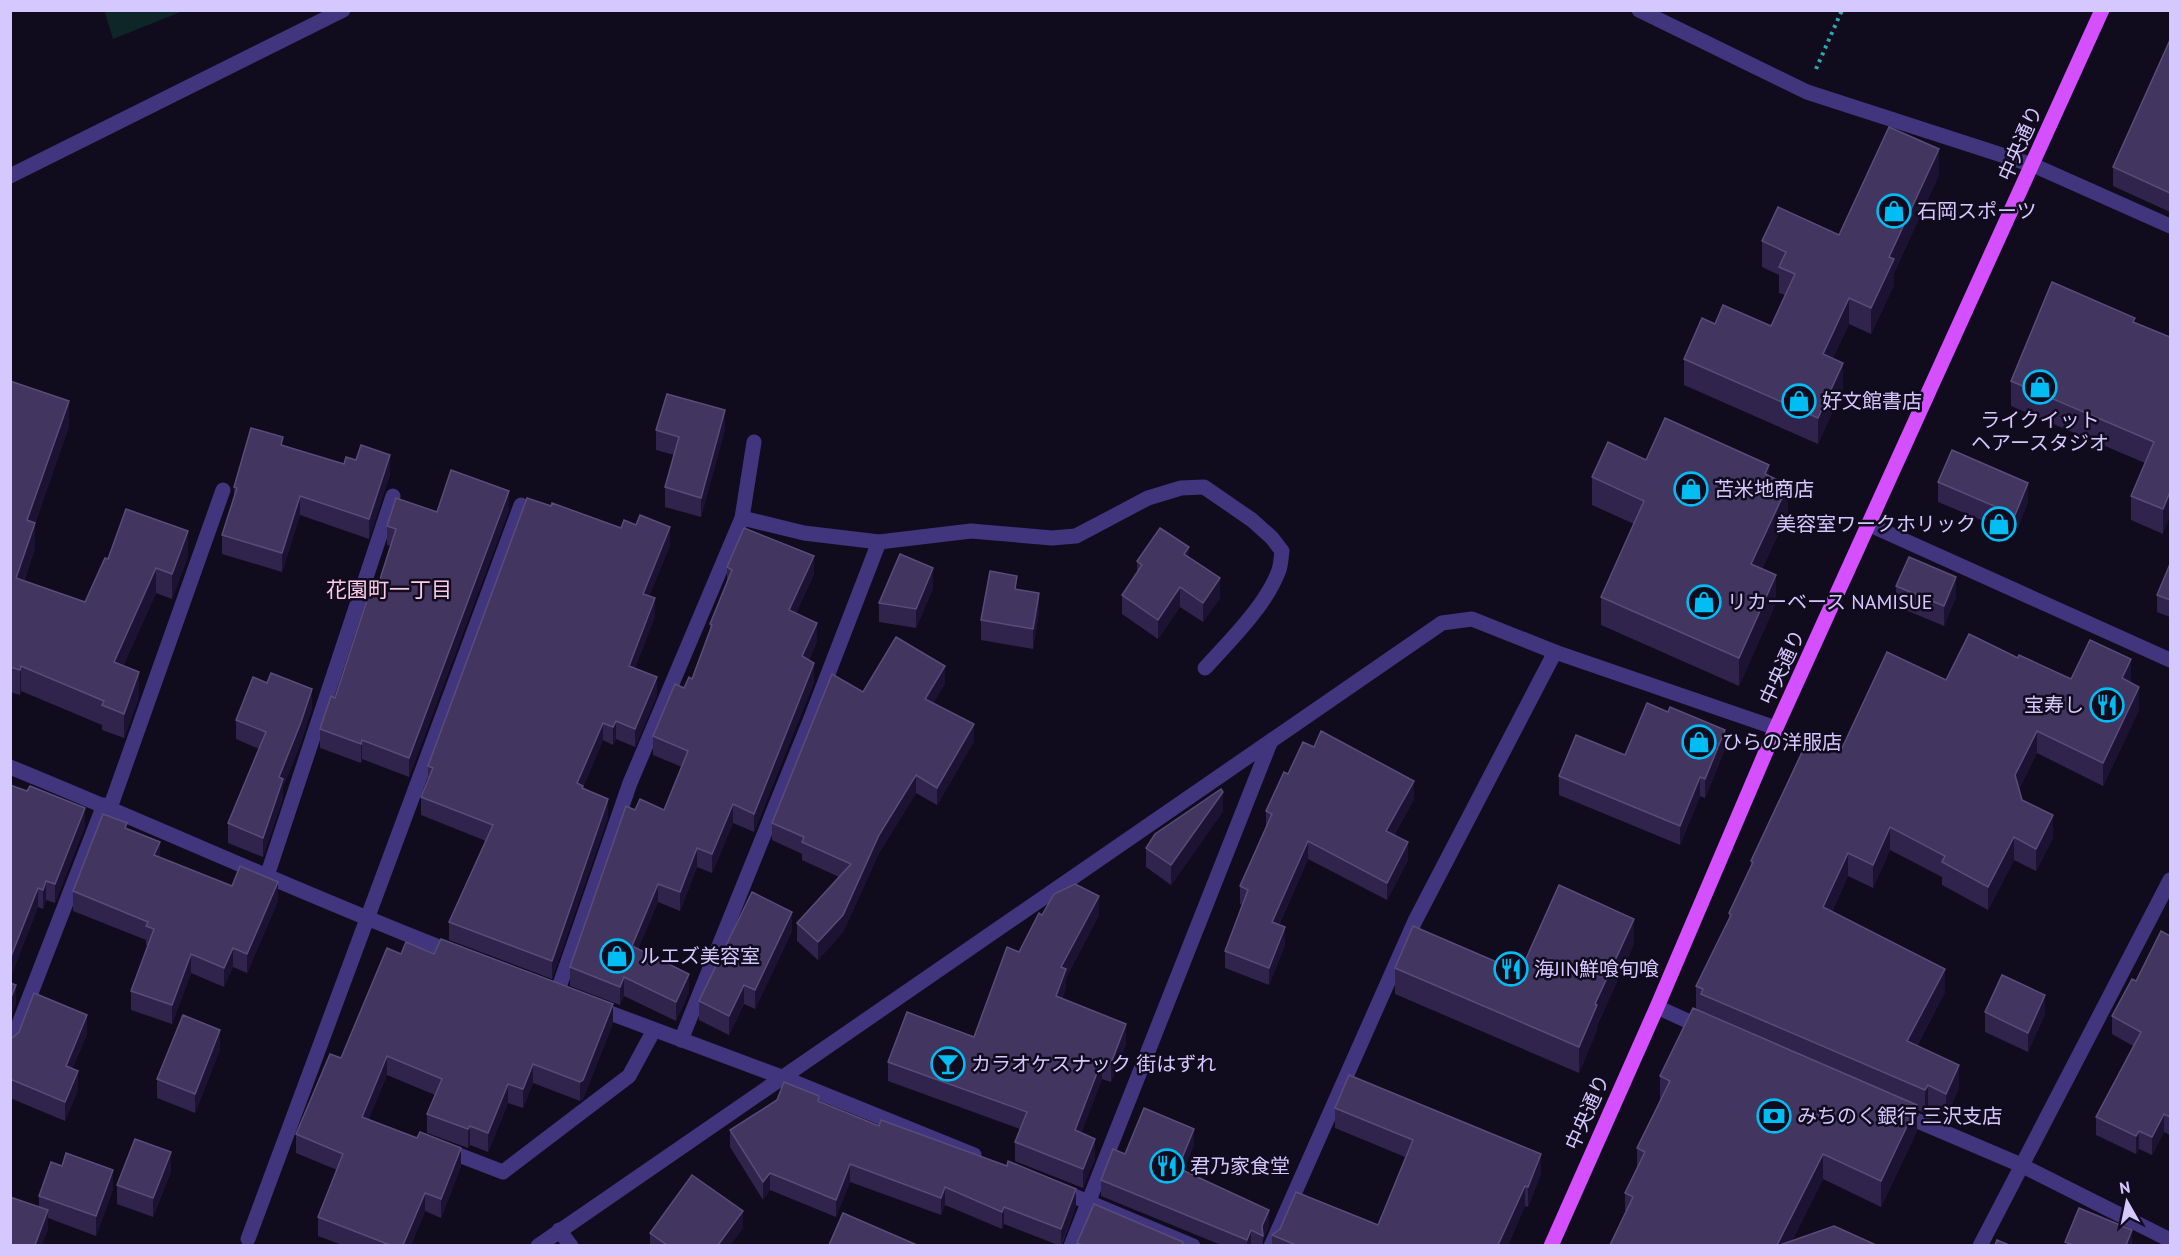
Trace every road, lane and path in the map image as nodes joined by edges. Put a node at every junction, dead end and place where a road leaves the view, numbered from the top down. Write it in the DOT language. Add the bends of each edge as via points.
graph roads {
  1 [pos="343,10"];
  2 [pos="1639,10"];
  3 [pos="1842,10"];
  4 [pos="2102,10"];
  5 [pos="1807,92"];
  6 [pos="2033,165"];
  7 [pos="10,176"];
  8 [pos="2170,226"];
  9 [pos="754,442"];
  10 [pos="223,490"];
  11 [pos="393,496"];
  12 [pos="521,506"];
  13 [pos="742,518"];
  14 [pos="1870,525"];
  15 [pos="879,542"];
  16 [pos="1555,652"];
  17 [pos="2170,660"];
  18 [pos="1205,668"];
  19 [pos="1776,728"];
  20 [pos="1270,743"];
  21 [pos="10,767"];
  22 [pos="107,807"];
  23 [pos="267,876"];
  24 [pos="2170,880"];
  25 [pos="366,919"];
  26 [pos="472,960"];
  27 [pos="1657,1007"];
  28 [pos="654,1030"];
  29 [pos="1715,1034"];
  30 [pos="681,1040"];
  31 [pos="10,1047"];
  32 [pos="779,1076"];
  33 [pos="1890,1109"];
  34 [pos="430,1144"];
  35 [pos="989,1161"];
  36 [pos="2021,1165"];
  37 [pos="1045,1183"];
  38 [pos="1089,1201"];
  39 [pos="560,1230"];
  40 [pos="248,1239"];
  41 [pos="2170,1240"];
  42 [pos="538,1245"];
  43 [pos="571,1245"];
  44 [pos="1071,1245"];
  45 [pos="1193,1245"];
  46 [pos="1271,1245"];
  47 [pos="1551,1245"];
  48 [pos="1980,1245"];
  1 -- 7 [label="street"];
  2 -- 5 [label="street"];
  3 -- 5 [label="path"];
  4 -- 6 [label="main road, 中央通り"];
  5 -- 6 [label="street"];
  6 -- 8 [label="street"];
  6 -- 14 [label="main road, 中央通り"];
  9 -- 13 [label="street"];
  10 -- 22 [label="street"];
  11 -- 23 [label="street"];
  12 -- 25 [label="street"];
  13 -- 15 [label="street" via="804,533"];
  13 -- 28 [label="street" via="630,783 563,995"];
  14 -- 17 [label="street"];
  14 -- 19 [label="main road, 中央通り"];
  15 -- 18 [label="street" via="971,531 1020,537 1076,536 1148,498 1204,486 1252,520 1282,551 1280,569 1245,625"];
  15 -- 30 [label="street"];
  16 -- 19 [label="street"];
  16 -- 20 [label="street" via="1472,619 1442,623"];
  16 -- 46 [label="street" via="1415,921"];
  19 -- 27 [label="main road, 中央通り"];
  20 -- 32 [label="street"];
  20 -- 38 [label="street"];
  21 -- 22 [label="street"];
  22 -- 23 [label="street"];
  22 -- 31 [label="street"];
  23 -- 25 [label="street"];
  24 -- 36 [label="street"];
  25 -- 26 [label="street"];
  25 -- 40 [label="street"];
  27 -- 29 [label="street"];
  27 -- 47 [label="main road, 中央通り"];
  28 -- 30 [label="street"];
  28 -- 34 [label="street" via="628,1076 503,1172"];
  30 -- 32 [label="street"];
  32 -- 35 [label="street"];
  32 -- 39 [label="street"];
  33 -- 36 [label="street"];
  36 -- 41 [label="street"];
  36 -- 48 [label="street"];
  37 -- 38 [label="street"];
  38 -- 44 [label="street"];
  38 -- 45 [label="street"];
  39 -- 42 [label="street"];
  39 -- 43 [label="street"];
}
